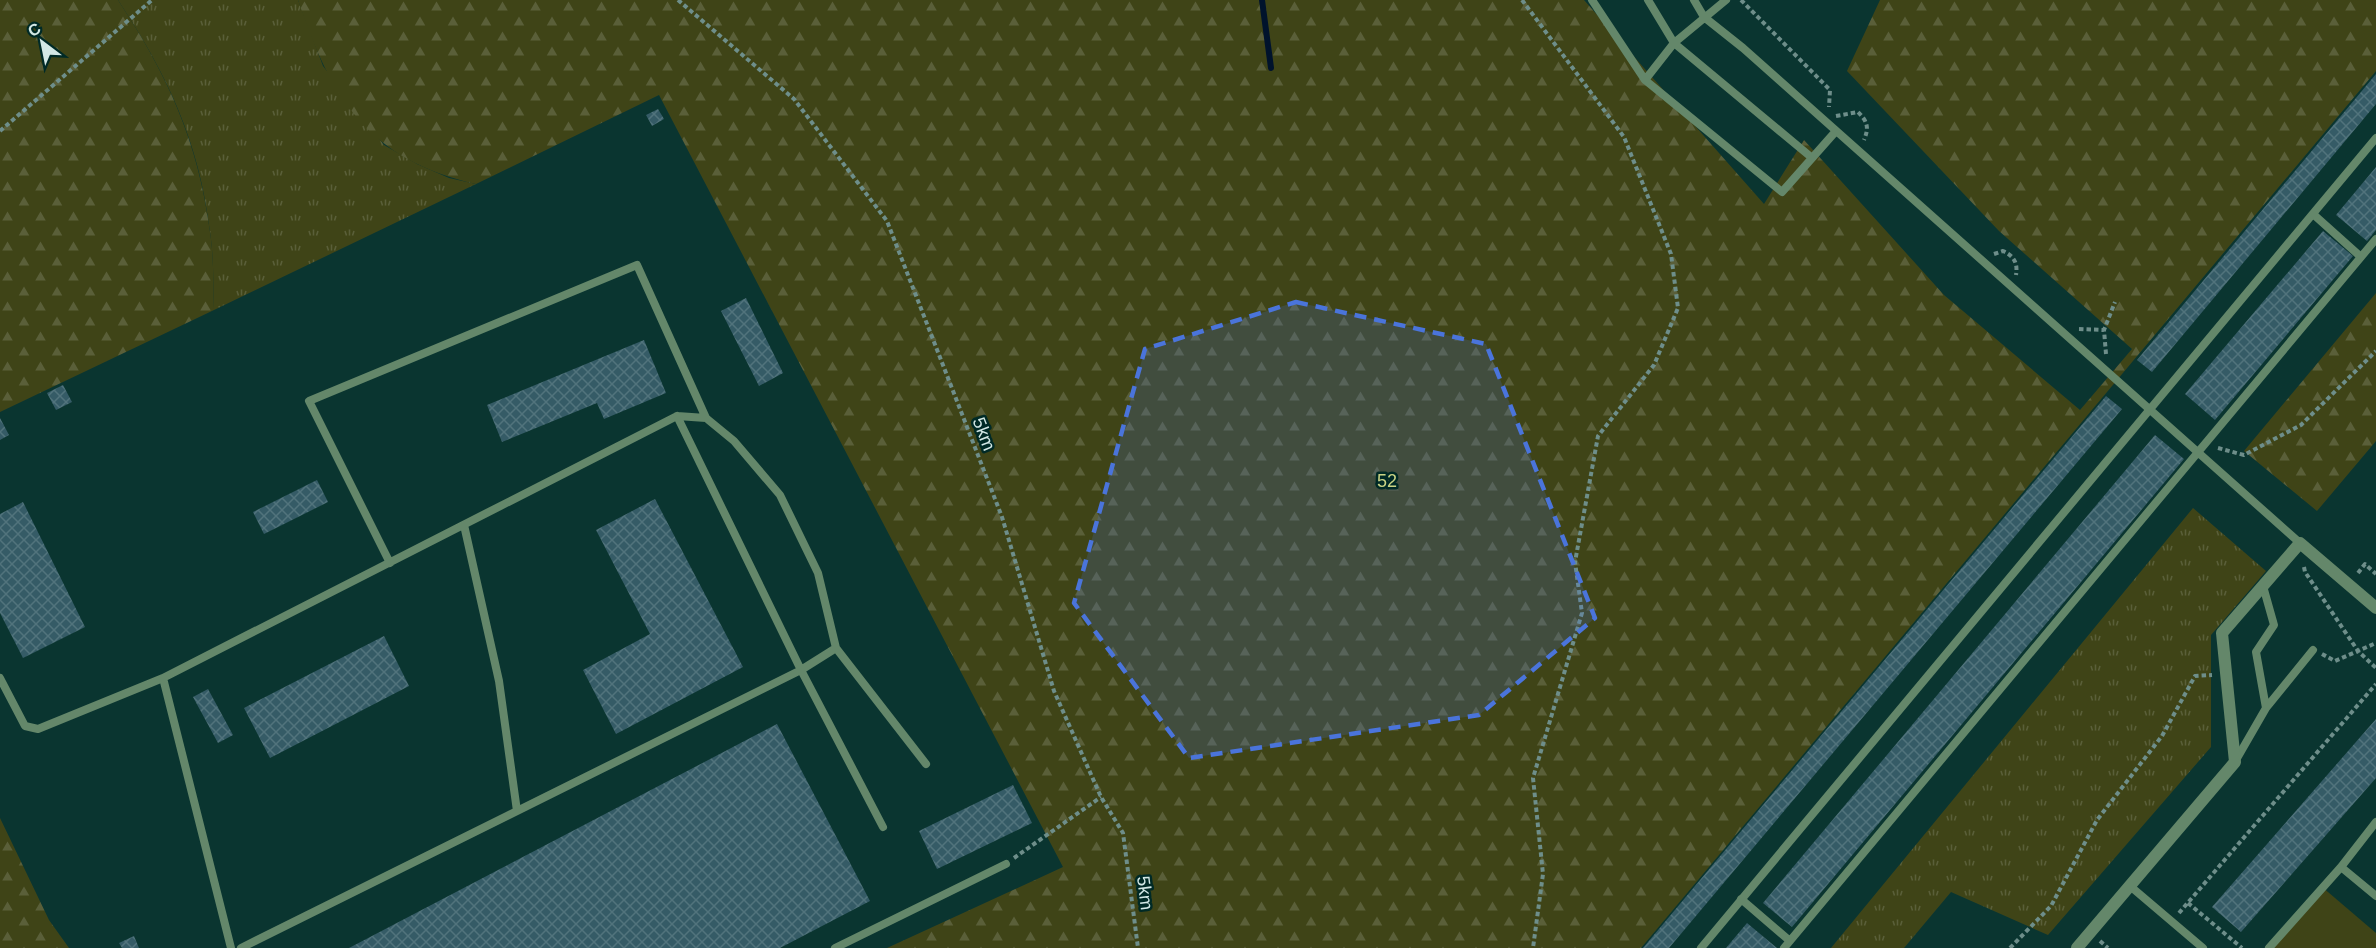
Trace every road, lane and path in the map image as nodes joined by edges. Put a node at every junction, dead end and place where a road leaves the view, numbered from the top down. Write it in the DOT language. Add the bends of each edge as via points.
graph roads {
  1 [pos="152,0"];
  2 [pos="678,0"];
  3 [pos="1522,0"];
  4 [pos="1592,0"];
  5 [pos="1648,0"];
  6 [pos="1694,0"];
  7 [pos="1726,0"];
  8 [pos="1704,17"];
  9 [pos="1674,43"];
  10 [pos="1645,80"];
  11 [pos="1832,117"];
  12 [pos="1836,130"];
  13 [pos="0,131"];
  14 [pos="2376,138"];
  15 [pos="1863,144"];
  16 [pos="1811,157"];
  17 [pos="2313,213"];
  18 [pos="2376,238"];
  19 [pos="1990,256"];
  20 [pos="2361,257"];
  21 [pos="2016,278"];
  22 [pos="2115,302"];
  23 [pos="2073,328"];
  24 [pos="2104,330"];
  25 [pos="2376,351"];
  26 [pos="2106,357"];
  27 [pos="2150,409"];
  28 [pos="677,416"];
  29 [pos="706,418"];
  30 [pos="2204,443"];
  31 [pos="2198,451"];
  32 [pos="464,525"];
  33 [pos="2300,543"];
  34 [pos="390,563"];
  35 [pos="2376,574"];
  36 [pos="2349,584"];
  37 [pos="2263,586"];
  38 [pos="2376,608"];
  39 [pos="2376,644"];
  40 [pos="836,648"];
  41 [pos="2313,650"];
  42 [pos="2358,651"];
  43 [pos="2376,668"];
  44 [pos="801,670"];
  45 [pos="2226,673"];
  46 [pos="0,678"];
  47 [pos="163,678"];
  48 [pos="2376,684"];
  49 [pos="2266,708"];
  50 [pos="2235,762"];
  51 [pos="927,764"];
  52 [pos="1101,797"];
  53 [pos="517,811"];
  54 [pos="2376,822"];
  55 [pos="883,827"];
  56 [pos="1006,864"];
  57 [pos="2341,867"];
  58 [pos="2130,886"];
  59 [pos="2376,896"];
  60 [pos="1742,899"];
  61 [pos="2188,903"];
  62 [pos="2172,921"];
  63 [pos="1790,941"];
  64 [pos="231,948"];
  65 [pos="241,948"];
  66 [pos="835,948"];
  67 [pos="1138,948"];
  68 [pos="1533,948"];
  69 [pos="1701,948"];
  70 [pos="1784,948"];
  71 [pos="2010,948"];
  72 [pos="2077,948"];
  73 [pos="2203,948"];
  74 [pos="2242,948"];
  75 [pos="2269,948"];
  1 -- 13 [label="path"];
  2 -- 52 [label="path, 5km" via="794,99 887,221 1002,517 1054,691"];
  3 -- 68 [label="path" via="1624,137 1671,254 1678,308 1654,365 1598,436 1575,562 1582,613 1533,778 1543,874"];
  4 -- 10 [label="lane"];
  5 -- 9 [label="lane"];
  6 -- 8 [label="lane"];
  7 -- 8 [label="lane"];
  8 -- 9 [label="lane"];
  8 -- 12 [label="lane"];
  9 -- 10 [label="lane"];
  9 -- 16 [label="lane"];
  10 -- 16 [label="lane" via="1782,192"];
  11 -- 15 [label="path" via="1858,112 1865,118 1868,129"];
  12 -- 16 [label="lane"];
  12 -- 27 [label="lane"];
  14 -- 17 [label="lane"];
  17 -- 20 [label="lane"];
  17 -- 27 [label="lane"];
  18 -- 20 [label="lane"];
  19 -- 21 [label="path" via="2003,251 2009,254 2018,267"];
  20 -- 30 [label="lane"];
  22 -- 24 [label="path"];
  23 -- 24 [label="path"];
  24 -- 26 [label="path"];
  25 -- 30 [label="path" via="2301,424 2273,441 2244,455"];
  27 -- 31 [label="lane"];
  27 -- 60 [label="lane"];
  28 -- 29 [label="lane"];
  28 -- 32 [label="lane"];
  28 -- 44 [label="lane"];
  29 -- 34 [label="lane" via="637,265 309,401"];
  29 -- 40 [label="lane" via="734,441 780,495 818,573"];
  30 -- 31 [label="lane"];
  31 -- 33 [label="lane"];
  31 -- 63 [label="lane"];
  32 -- 34 [label="lane"];
  32 -- 53 [label="lane" via="499,681"];
  33 -- 36 [label="street"];
  33 -- 37 [label="street"];
  33 -- 42 [label="path" via="2305,572"];
  34 -- 47 [label="lane"];
  35 -- 36 [label="path" via="2364,564"];
  36 -- 38 [label="street"];
  37 -- 45 [label="street" via="2222,633"];
  37 -- 49 [label="lane" via="2274,625 2256,652"];
  39 -- 42 [label="path"];
  40 -- 44 [label="lane"];
  40 -- 51 [label="lane"];
  41 -- 42 [label="path" via="2335,661"];
  41 -- 49 [label="lane"];
  42 -- 43 [label="path"];
  44 -- 53 [label="lane"];
  44 -- 55 [label="lane"];
  45 -- 50 [label="street"];
  45 -- 71 [label="path" via="2195,676 2162,736 2097,820 2051,906"];
  46 -- 47 [label="lane" via="25,726 38,729"];
  47 -- 64 [label="lane"];
  48 -- 61 [label="path"];
  49 -- 50 [label="lane"];
  50 -- 58 [label="street"];
  52 -- 56 [label="path"];
  52 -- 67 [label="path, 5km" via="1123,832"];
  53 -- 65 [label="lane"];
  54 -- 57 [label="lane"];
  56 -- 66 [label="lane"];
  57 -- 59 [label="lane"];
  57 -- 75 [label="lane"];
  58 -- 62 [label="lane"];
  58 -- 72 [label="street"];
  60 -- 63 [label="lane"];
  60 -- 69 [label="lane"];
  61 -- 62 [label="path"];
  61 -- 74 [label="path"];
  62 -- 73 [label="lane"];
  63 -- 70 [label="lane"];
}
